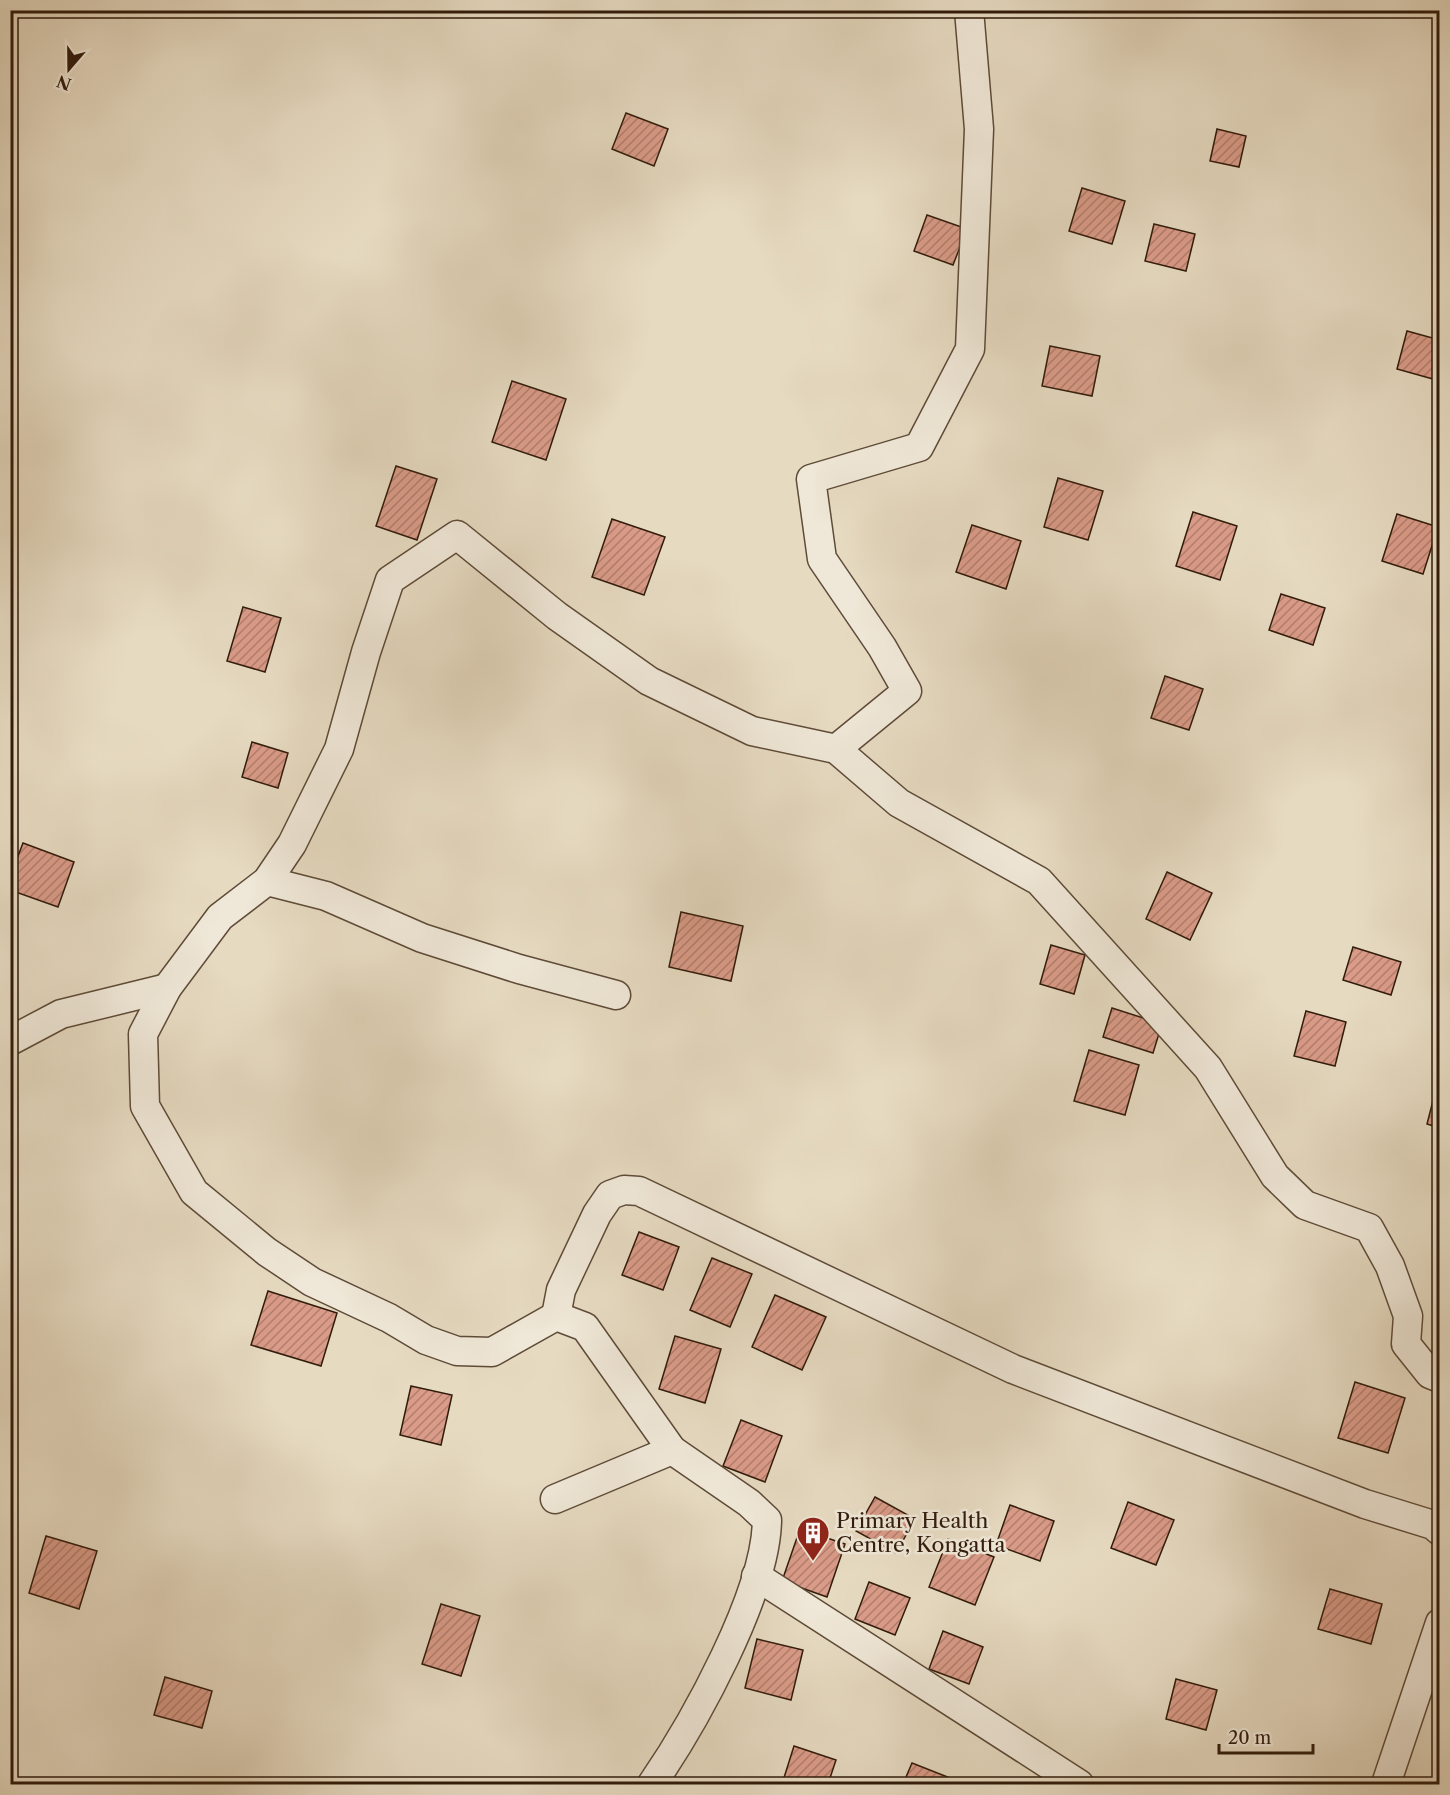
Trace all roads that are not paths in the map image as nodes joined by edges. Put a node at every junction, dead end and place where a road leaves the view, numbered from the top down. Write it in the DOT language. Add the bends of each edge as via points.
graph roads {
  1 [pos="969,10"];
  2 [pos="836,749"];
  3 [pos="267,881"];
  4 [pos="167,988"];
  5 [pos="616,995"];
  6 [pos="10,1041"];
  7 [pos="556,1316"];
  8 [pos="1440,1378"];
  9 [pos="672,1450"];
  10 [pos="555,1499"];
  11 [pos="1440,1531"];
  12 [pos="756,1576"];
  13 [pos="1440,1623"];
  14 [pos="652,1785"];
  15 [pos="1079,1785"];
  16 [pos="1386,1785"];
  1 -- 2 [label="street" via="979,129 970,349 919,447 811,479 822,559 907,691"];
  2 -- 3 [label="street" via="752,731 649,681 456,535 390,580 339,749 292,844"];
  2 -- 8 [label="street" via="899,803 1039,881 1208,1068 1275,1176 1305,1205 1369,1228 1390,1266 1408,1316 1406,1344 1430,1374"];
  3 -- 4 [label="street" via="220,917"];
  3 -- 5 [label="street" via="326,896 422,938"];
  4 -- 6 [label="street" via="61,1014"];
  4 -- 7 [label="street" via="143,1034 145,1106 194,1192 267,1252 312,1282 426,1340 457,1351 492,1352"];
  7 -- 9 [label="street" via="585,1327"];
  7 -- 11 [label="street" via="561,1290 597,1214 610,1195 624,1190 639,1191 1013,1369 1365,1504 1433,1525"];
  9 -- 10 [label="street"];
  9 -- 12 [label="street" via="749,1503 766,1520 766,1542"];
  12 -- 14 [label="street" via="731,1641 682,1741"];
  12 -- 15 [label="street"];
  13 -- 16 [label="street"];
}
